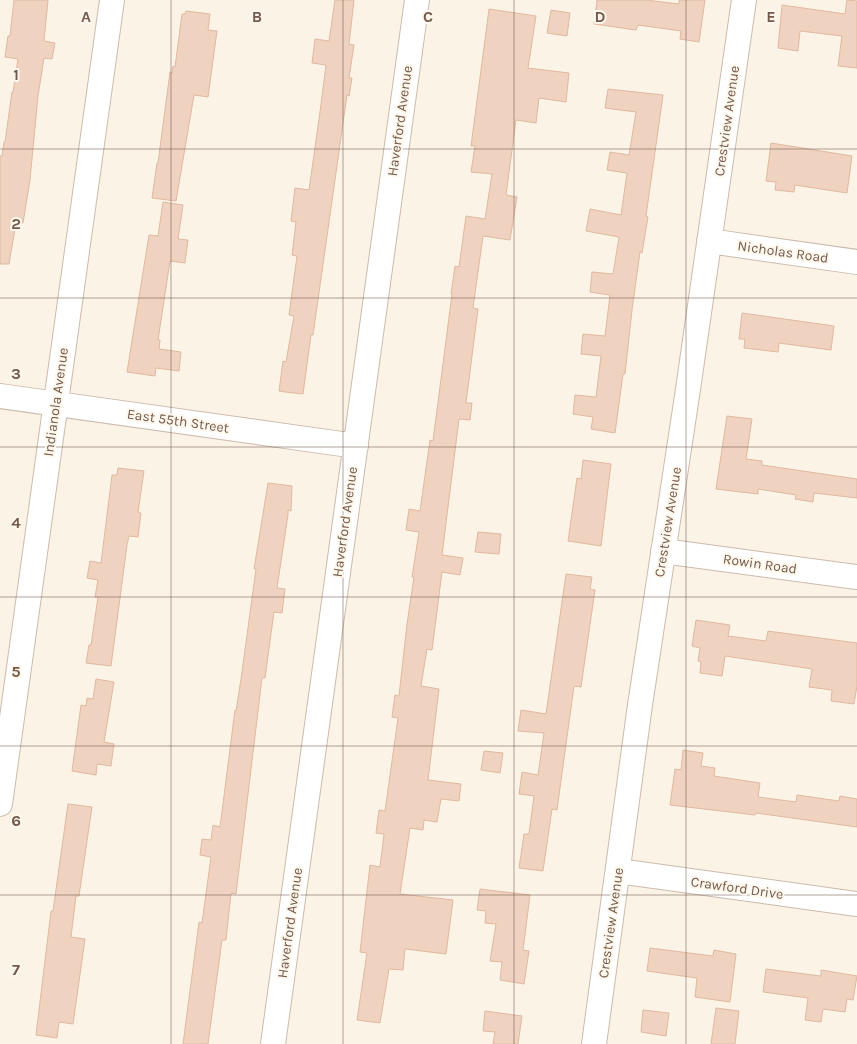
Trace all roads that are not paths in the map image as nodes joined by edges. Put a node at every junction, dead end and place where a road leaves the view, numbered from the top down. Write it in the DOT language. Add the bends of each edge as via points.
graph roads {
  1 [pos="112,0"];
  2 [pos="417,0"];
  3 [pos="744,0"];
  4 [pos="709,241"];
  5 [pos="857,262"];
  6 [pos="0,396"];
  7 [pos="56,404"];
  8 [pos="356,446"];
  9 [pos="663,551"];
  10 [pos="857,577"];
  11 [pos="0,804"];
  12 [pos="618,871"];
  13 [pos="857,904"];
  14 [pos="273,1044"];
  15 [pos="594,1044"];
  1 -- 7 [label="street, Indianola Avenue"];
  2 -- 8 [label="street, Haverford Avenue"];
  3 -- 4 [label="street, Crestview Avenue"];
  4 -- 5 [label="street, Nicholas Road"];
  4 -- 9 [label="street, Crestview Avenue"];
  6 -- 7 [label="street, East 55th Street"];
  7 -- 8 [label="street, East 55th Street"];
  7 -- 11 [label="street, Indianola Avenue"];
  8 -- 14 [label="street, Haverford Avenue"];
  9 -- 10 [label="street, Rowin Road"];
  9 -- 12 [label="street, Crestview Avenue"];
  12 -- 13 [label="street, Crawford Drive"];
  12 -- 15 [label="street, Crestview Avenue"];
}
